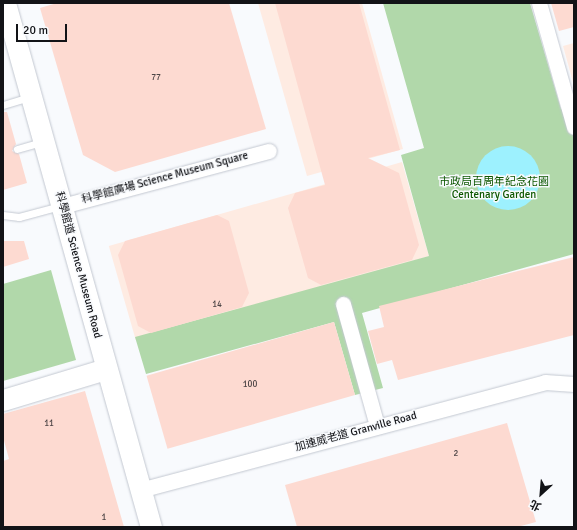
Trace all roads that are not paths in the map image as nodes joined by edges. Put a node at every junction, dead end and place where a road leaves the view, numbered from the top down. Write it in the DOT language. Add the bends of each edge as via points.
graph roads {
  1 [pos="5,3"];
  2 [pos="539,3"];
  3 [pos="31,97"];
  4 [pos="3,105"];
  5 [pos="574,127"];
  6 [pos="44,141"];
  7 [pos="17,149"];
  8 [pos="269,151"];
  9 [pos="62,206"];
  10 [pos="3,215"];
  11 [pos="343,304"];
  12 [pos="106,369"];
  13 [pos="574,384"];
  14 [pos="3,400"];
  15 [pos="377,426"];
  16 [pos="140,490"];
  17 [pos="151,527"];
  1 -- 3 [label="street, 科學館道 Science Museum Road"];
  2 -- 5 [label="street"];
  3 -- 4 [label="lane"];
  3 -- 6 [label="street, 科學館道 Science Museum Road"];
  6 -- 7 [label="lane"];
  6 -- 9 [label="street, 科學館道 Science Museum Road"];
  8 -- 9 [label="street, 科學館廣場 Science Museum Square"];
  9 -- 10 [label="lane" via="19,217"];
  9 -- 12 [label="street, 科學館道 Science Museum Road"];
  11 -- 15 [label="street"];
  12 -- 14 [label="street"];
  12 -- 16 [label="street, 科學館道 Science Museum Road"];
  13 -- 15 [label="street, 加連威老道 Granville Road" via="545,382"];
  15 -- 16 [label="street, 加連威老道 Granville Road"];
  16 -- 17 [label="street, 科學館道 Science Museum Road"];
}
